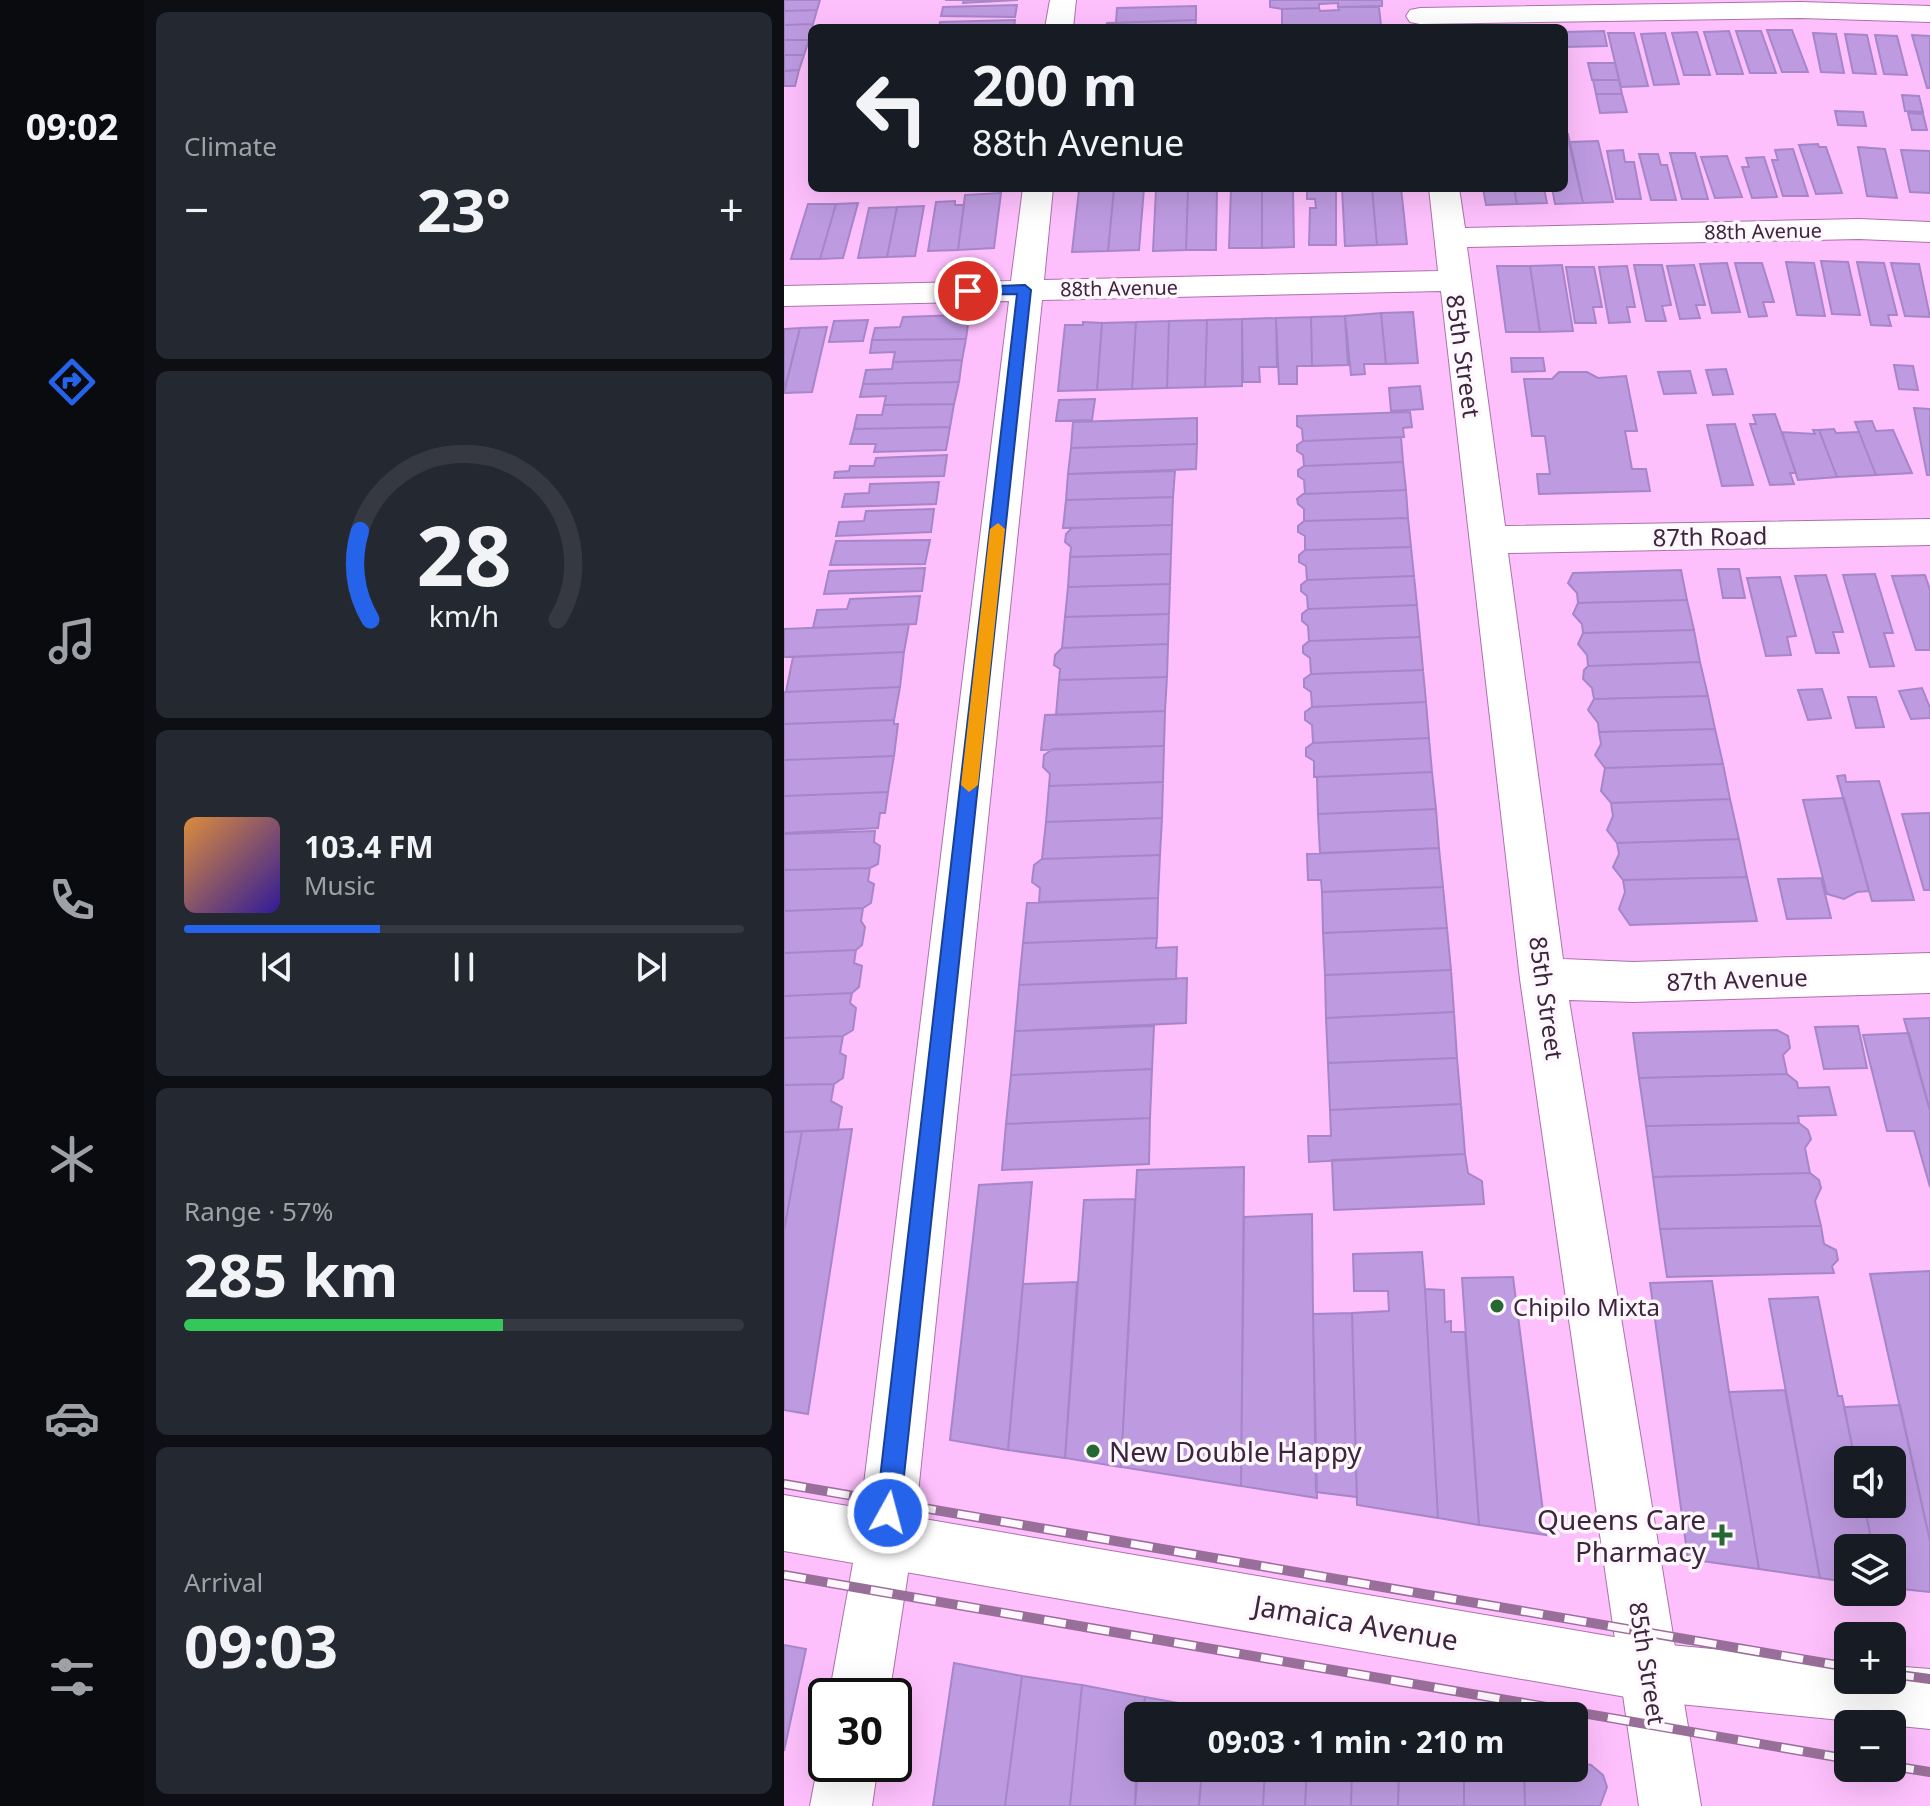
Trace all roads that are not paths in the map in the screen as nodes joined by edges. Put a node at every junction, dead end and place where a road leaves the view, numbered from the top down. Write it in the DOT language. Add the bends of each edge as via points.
graph roads {
  1 [pos="1063,0"];
  2 [pos="1930,14"];
  3 [pos="1420,15"];
  4 [pos="1060,24"];
  5 [pos="1037,192"];
  6 [pos="1445,192"];
  7 [pos="1930,232"];
  8 [pos="1451,238"];
  9 [pos="1454,281"];
  10 [pos="1025,290"];
  11 [pos="784,296"];
  12 [pos="1930,532"];
  13 [pos="1489,540"];
  14 [pos="1930,973"];
  15 [pos="1543,979"];
  16 [pos="784,1523"];
  17 [pos="885,1541"];
  18 [pos="1649,1672"];
  19 [pos="862,1678"];
  20 [pos="1930,1699"];
  21 [pos="845,1782"];
  22 [pos="841,1806"];
  23 [pos="1670,1806"];
  1 -- 4 [label="street"];
  2 -- 3 [label="street" via="1801,10"];
  5 -- 10 [label="street"];
  6 -- 8 [label="street, 85th Street"];
  7 -- 8 [label="street, 88th Avenue"];
  8 -- 9 [label="street, 85th Street"];
  9 -- 10 [label="street, 88th Avenue"];
  9 -- 13 [label="street, 85th Street"];
  10 -- 11 [label="street, 88th Avenue"];
  10 -- 17 [label="street"];
  12 -- 13 [label="street, 87th Road"];
  13 -- 15 [label="street, 85th Street"];
  14 -- 15 [label="street, 87th Avenue" via="1633,982"];
  15 -- 18 [label="street, 85th Street"];
  16 -- 17 [label="street, Jamaica Avenue"];
  17 -- 18 [label="street, Jamaica Avenue"];
  17 -- 19 [label="street"];
  18 -- 20 [label="street, Jamaica Avenue"];
  18 -- 23 [label="street, 85th Street"];
  21 -- 22 [label="street"];
}
